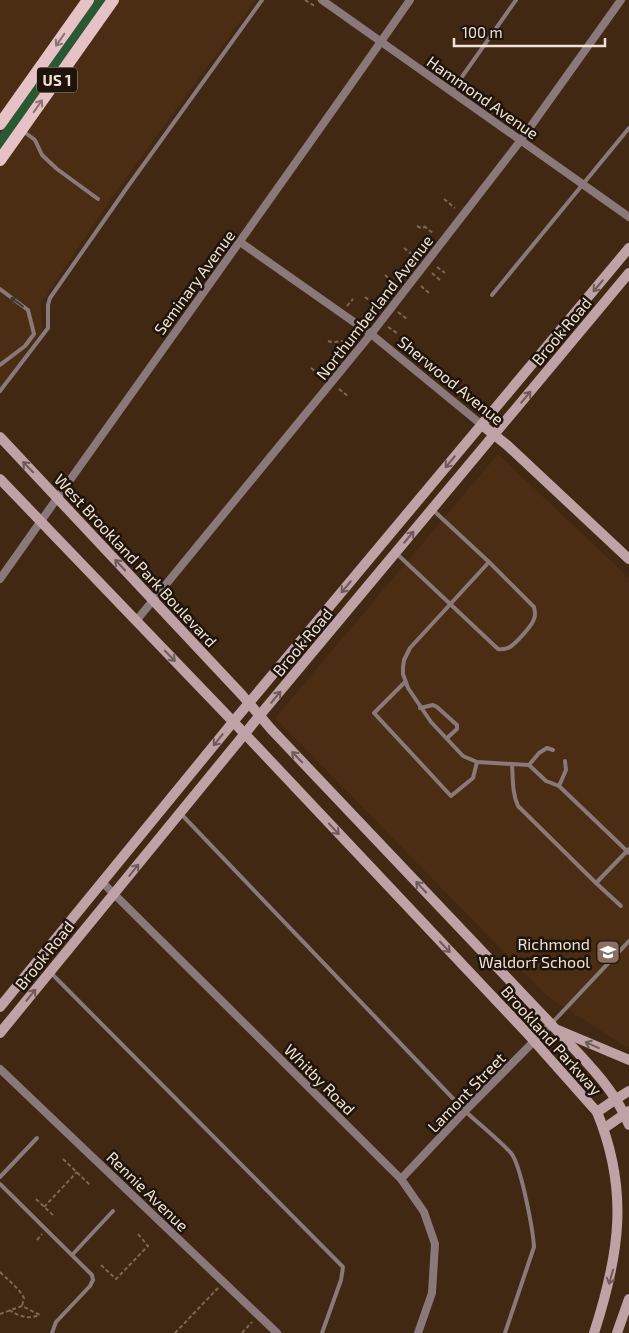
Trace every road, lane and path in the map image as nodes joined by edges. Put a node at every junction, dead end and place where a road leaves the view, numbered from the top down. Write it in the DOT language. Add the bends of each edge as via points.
graph roads {
  1 [pos="88,0"];
  2 [pos="114,0"];
  3 [pos="262,0"];
  4 [pos="322,0"];
  5 [pos="410,0"];
  6 [pos="516,0"];
  7 [pos="621,0"];
  8 [pos="381,42"];
  9 [pos="452,91"];
  10 [pos="0,124"];
  11 [pos="629,128"];
  12 [pos="22,130"];
  13 [pos="521,140"];
  14 [pos="0,160"];
  15 [pos="583,185"];
  16 [pos="98,199"];
  17 [pos="444,199"];
  18 [pos="455,208"];
  19 [pos="629,217"];
  20 [pos="418,226"];
  21 [pos="434,234"];
  22 [pos="240,242"];
  23 [pos="404,248"];
  24 [pos="629,248"];
  25 [pos="419,260"];
  26 [pos="437,267"];
  27 [pos="432,273"];
  28 [pos="445,273"];
  29 [pos="629,274"];
  30 [pos="385,275"];
  31 [pos="440,280"];
  32 [pos="395,284"];
  33 [pos="421,286"];
  34 [pos="0,289"];
  35 [pos="430,292"];
  36 [pos="492,295"];
  37 [pos="365,296"];
  38 [pos="353,299"];
  39 [pos="347,306"];
  40 [pos="377,306"];
  41 [pos="396,310"];
  42 [pos="408,320"];
  43 [pos="388,327"];
  44 [pos="371,334"];
  45 [pos="397,334"];
  46 [pos="328,341"];
  47 [pos="348,342"];
  48 [pos="0,365"];
  49 [pos="311,368"];
  50 [pos="324,378"];
  51 [pos="339,389"];
  52 [pos="0,391"];
  53 [pos="349,397"];
  54 [pos="482,424"];
  55 [pos="495,434"];
  56 [pos="0,437"];
  57 [pos="0,479"];
  58 [pos="57,497"];
  59 [pos="432,509"];
  60 [pos="40,522"];
  61 [pos="396,552"];
  62 [pos="629,559"];
  63 [pos="489,562"];
  64 [pos="1,576"];
  65 [pos="153,601"];
  66 [pos="451,604"];
  67 [pos="136,621"];
  68 [pos="405,682"];
  69 [pos="249,703"];
  70 [pos="420,708"];
  71 [pos="260,716"];
  72 [pos="233,722"];
  73 [pos="245,734"];
  74 [pos="447,738"];
  75 [pos="553,750"];
  76 [pos="564,761"];
  77 [pos="477,762"];
  78 [pos="512,764"];
  79 [pos="529,765"];
  80 [pos="558,786"];
  81 [pos="180,813"];
  82 [pos="628,851"];
  83 [pos="102,882"];
  84 [pos="596,884"];
  85 [pos="94,892"];
  86 [pos="110,898"];
  87 [pos="621,906"];
  88 [pos="629,941"];
  89 [pos="50,972"];
  90 [pos="0,1007"];
  91 [pos="553,1026"];
  92 [pos="0,1033"];
  93 [pos="534,1041"];
  94 [pos="629,1060"];
  95 [pos="0,1069"];
  96 [pos="629,1092"];
  97 [pos="616,1099"];
  98 [pos="464,1111"];
  99 [pos="597,1112"];
  100 [pos="627,1113"];
  101 [pos="629,1125"];
  102 [pos="606,1127"];
  103 [pos="37,1138"];
  104 [pos="63,1159"];
  105 [pos="77,1172"];
  106 [pos="0,1177"];
  107 [pos="401,1179"];
  108 [pos="0,1185"];
  109 [pos="91,1186"];
  110 [pos="36,1199"];
  111 [pos="44,1207"];
  112 [pos="113,1211"];
  113 [pos="54,1216"];
  114 [pos="137,1233"];
  115 [pos="43,1234"];
  116 [pos="37,1240"];
  117 [pos="72,1254"];
  118 [pos="101,1265"];
  119 [pos="0,1272"];
  120 [pos="218,1288"];
  121 [pos="629,1299"];
  122 [pos="22,1306"];
  123 [pos="9,1310"];
  124 [pos="0,1314"];
  125 [pos="253,1322"];
  126 [pos="52,1333"];
  127 [pos="175,1333"];
  128 [pos="242,1333"];
  129 [pos="277,1333"];
  130 [pos="322,1333"];
  131 [pos="418,1333"];
  132 [pos="505,1333"];
  133 [pos="594,1333"];
  134 [pos="617,1333"];
  1 -- 10 [label="main road, US 1, one-way"];
  12 -- 2 [label="main road, US 1, one-way"];
  3 -- 52 [label="lane" via="50,298 48,328"];
  4 -- 8 [label="street, Hammond Avenue"];
  5 -- 8 [label="street, Seminary Avenue"];
  6 -- 9 [label="lane"];
  7 -- 13 [label="street, Northumberland Avenue"];
  8 -- 9 [label="street, Hammond Avenue"];
  8 -- 22 [label="street, Seminary Avenue"];
  9 -- 13 [label="street, Hammond Avenue"];
  11 -- 15 [label="lane"];
  12 -- 14 [label="main road, US 1"];
  12 -- 16 [label="lane" via="35,140 42,155 57,169"];
  13 -- 15 [label="street, Hammond Avenue"];
  13 -- 44 [label="street, Northumberland Avenue"];
  15 -- 19 [label="street, Hammond Avenue"];
  15 -- 36 [label="lane"];
  17 -- 18 [label="path"];
  20 -- 21 [label="path" via="424,226"];
  22 -- 44 [label="street, Sherwood Avenue"];
  22 -- 58 [label="street, Seminary Avenue"];
  23 -- 25 [label="path"];
  24 -- 54 [label="main road, Brook Road, one-way"];
  26 -- 28 [label="path"];
  27 -- 31 [label="path"];
  55 -- 29 [label="main road, Brook Road, one-way"];
  30 -- 32 [label="path"];
  33 -- 35 [label="path"];
  48 -- 34 [label="lane, one-way" via="25,346 34,334 28,310"];
  37 -- 40 [label="path"];
  38 -- 39 [label="path"];
  41 -- 42 [label="path"];
  43 -- 45 [label="path"];
  44 -- 54 [label="street, Sherwood Avenue"];
  44 -- 65 [label="street, Northumberland Avenue"];
  46 -- 47 [label="path"];
  49 -- 50 [label="path"];
  51 -- 53 [label="path"];
  54 -- 55 [label="main road, Sherwood Avenue"];
  54 -- 69 [label="main road, Brook Road, one-way"];
  55 -- 59 [label="main road, Brook Road"];
  55 -- 62 [label="main road, Sherwood Avenue"];
  58 -- 56 [label="main road, West Brookland Park Boulevard, one-way"];
  57 -- 60 [label="main road"];
  58 -- 60 [label="street, Seminary Avenue"];
  65 -- 58 [label="main road, West Brookland Park Boulevard, one-way"];
  61 -- 59 [label="main road, Brook Road, one-way"];
  59 -- 63 [label="lane"];
  60 -- 64 [label="street, Seminary Avenue"];
  60 -- 67 [label="main road"];
  61 -- 66 [label="lane"];
  71 -- 61 [label="main road, Brook Road, one-way"];
  63 -- 66 [label="lane"];
  63 -- 66 [label="lane" via="534,607 531,625 510,646 498,649"];
  65 -- 67 [label="street, Northumberland Avenue"];
  65 -- 69 [label="main road, West Brookland Park Boulevard"];
  66 -- 68 [label="lane" via="410,648 404,660"];
  67 -- 72 [label="main road, one-way"];
  68 -- 70 [label="lane"];
  68 -- 77 [label="lane" via="374,713 451,796 473,778"];
  69 -- 71 [label="main road, Brookland Parkway"];
  69 -- 72 [label="main road, Brook Road"];
  70 -- 74 [label="lane"];
  70 -- 74 [label="lane" via="433,704 457,725"];
  71 -- 73 [label="main road, Brook Road"];
  91 -- 71 [label="main road, Brookland Parkway, one-way"];
  72 -- 73 [label="main road"];
  72 -- 83 [label="main road, Brook Road, one-way"];
  73 -- 81 [label="main road, Brook Road"];
  73 -- 93 [label="main road, Brookland Parkway, one-way"];
  74 -- 77 [label="lane" via="463,756"];
  75 -- 79 [label="lane" via="548,748 539,752"];
  76 -- 80 [label="lane" via="566,770"];
  77 -- 78 [label="lane"];
  78 -- 79 [label="lane"];
  78 -- 84 [label="lane" via="518,806"];
  79 -- 80 [label="lane" via="546,781"];
  80 -- 82 [label="lane"];
  86 -- 81 [label="main road, Brook Road, one-way"];
  81 -- 98 [label="lane"];
  82 -- 84 [label="lane"];
  83 -- 85 [label="main road, Brook Road"];
  83 -- 86 [label="street, Whitby Road"];
  84 -- 87 [label="lane"];
  85 -- 86 [label="lane"];
  85 -- 90 [label="main road, Brook Road"];
  86 -- 89 [label="main road, Brook Road"];
  86 -- 107 [label="street, Whitby Road"];
  88 -- 91 [label="lane"];
  92 -- 89 [label="main road, Brook Road, one-way"];
  89 -- 130 [label="lane" via="343,1266"];
  91 -- 93 [label="street, Lamont Street"];
  94 -- 91 [label="main road, one-way"];
  91 -- 97 [label="main road, Brookland Parkway"];
  93 -- 98 [label="street, Lamont Street"];
  93 -- 99 [label="main road, Brookland Parkway"];
  95 -- 129 [label="street, Rennie Avenue"];
  96 -- 97 [label="main road"];
  97 -- 99 [label="main road"];
  97 -- 100 [label="main road, Brookland Parkway"];
  98 -- 107 [label="street, Lamont Street"];
  98 -- 132 [label="lane" via="512,1154 533,1233 534,1247"];
  99 -- 102 [label="main road, Brookland Parkway"];
  100 -- 101 [label="main road, Brookland Parkway"];
  100 -- 102 [label="main road"];
  102 -- 133 [label="main road, Brookland Parkway, one-way" via="616,1152 622,1184 623,1220 617,1258"];
  103 -- 106 [label="lane"];
  104 -- 105 [label="path"];
  105 -- 109 [label="path"];
  105 -- 111 [label="path"];
  107 -- 131 [label="street, Whitby Road" via="424,1212 435,1244 432,1293"];
  108 -- 117 [label="lane"];
  110 -- 111 [label="path"];
  111 -- 113 [label="path"];
  112 -- 117 [label="lane"];
  114 -- 118 [label="path" via="148,1246 116,1279"];
  115 -- 116 [label="path"];
  117 -- 126 [label="lane" via="91,1273 93,1280 56,1322"];
  119 -- 122 [label="path" via="22,1293"];
  120 -- 127 [label="path"];
  121 -- 134 [label="main road"];
  122 -- 123 [label="path"];
  122 -- 123 [label="path" via="40,1315 21,1317"];
  123 -- 124 [label="path"];
  125 -- 128 [label="path"];
}
